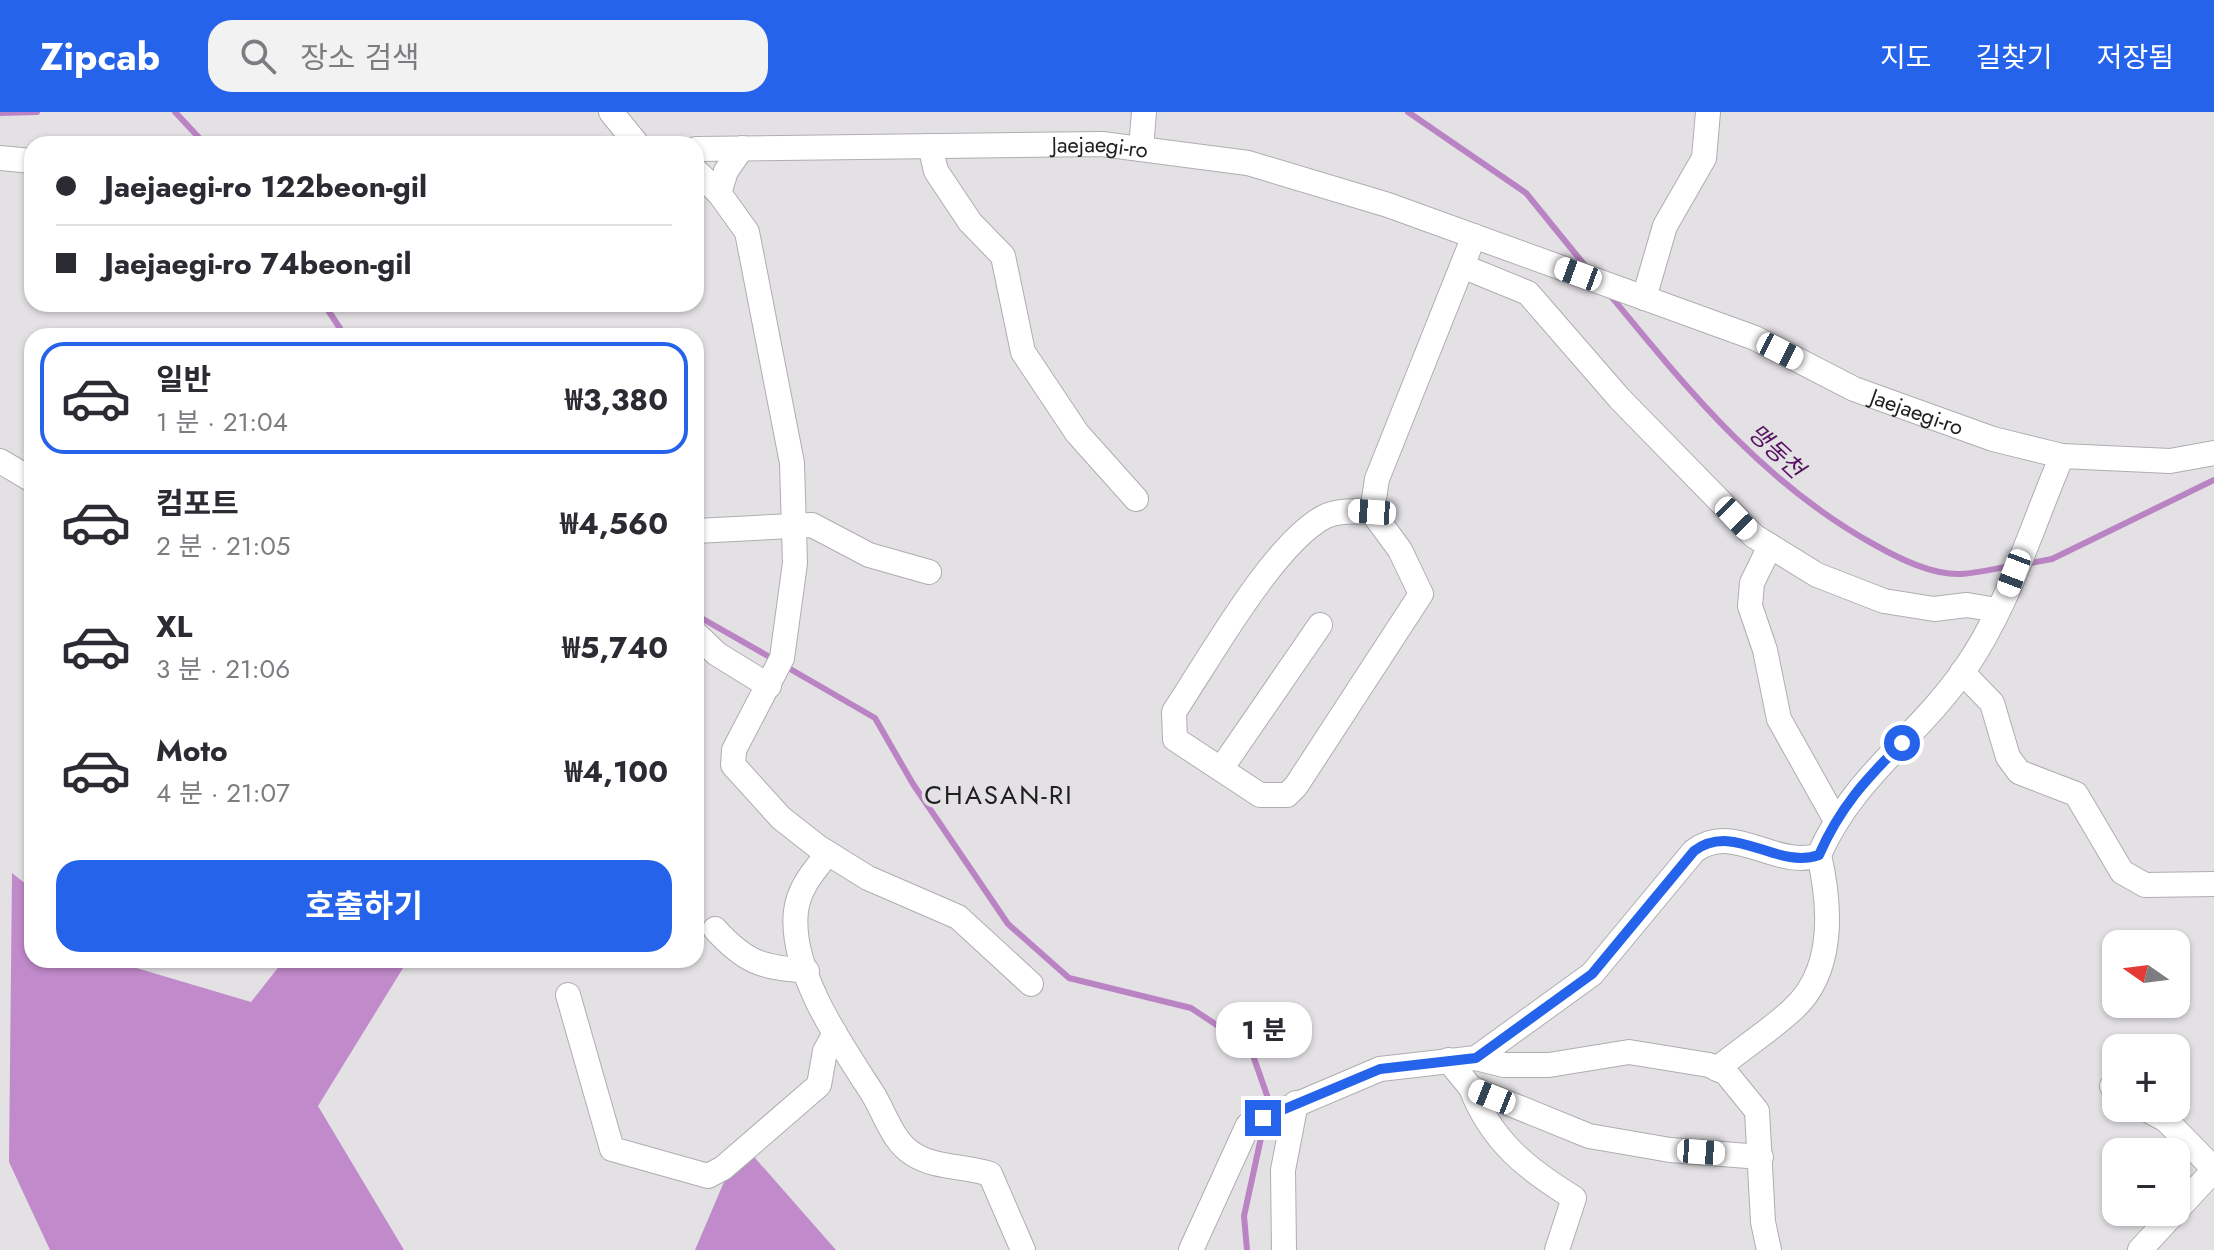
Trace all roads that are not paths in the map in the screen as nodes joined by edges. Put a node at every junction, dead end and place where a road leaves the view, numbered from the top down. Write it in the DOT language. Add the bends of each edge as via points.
graph roads {
  1 [pos="611,112"];
  2 [pos="1144,112"];
  3 [pos="1708,112"];
  4 [pos="630,136"];
  5 [pos="930,146"];
  6 [pos="742,148"];
  7 [pos="704,149"];
  8 [pos="1141,149"];
  9 [pos="0,158"];
  10 [pos="24,160"];
  11 [pos="704,179"];
  12 [pos="719,193"];
  13 [pos="1483,239"];
  14 [pos="1462,266"];
  15 [pos="1640,297"];
  16 [pos="2214,453"];
  17 [pos="2062,456"];
  18 [pos="0,461"];
  19 [pos="24,475"];
  20 [pos="1136,499"];
  21 [pos="1372,512"];
  22 [pos="793,523"];
  23 [pos="704,530"];
  24 [pos="1770,546"];
  25 [pos="929,572"];
  26 [pos="2001,603"];
  27 [pos="1320,625"];
  28 [pos="704,642"];
  29 [pos="1962,672"];
  30 [pos="775,673"];
  31 [pos="1221,769"];
  32 [pos="1835,819"];
  33 [pos="828,853"];
  34 [pos="1819,855"];
  35 [pos="2214,884"];
  36 [pos="715,929"];
  37 [pos="807,971"];
  38 [pos="1031,984"];
  39 [pos="568,995"];
  40 [pos="835,1033"];
  41 [pos="1476,1058"];
  42 [pos="1448,1060"];
  43 [pos="1717,1069"];
  44 [pos="1471,1088"];
  45 [pos="1287,1107"];
  46 [pos="2168,1122"];
  47 [pos="1761,1157"];
  48 [pos="2214,1169"];
  49 [pos="2190,1196"];
  50 [pos="2163,1226"];
  51 [pos="1023,1250"];
  52 [pos="1191,1250"];
  53 [pos="1284,1250"];
  54 [pos="1557,1250"];
  55 [pos="1769,1250"];
  56 [pos="2140,1250"];
  1 -- 4 [label="street"];
  2 -- 8 [label="street"];
  3 -- 15 [label="street" via="1704,158 1665,226"];
  5 -- 6 [label="street, Jaejaegi-ro"];
  5 -- 8 [label="street, Jaejaegi-ro" via="1102,144"];
  5 -- 20 [label="street" via="936,171 970,222 1003,256 1023,352 1077,433"];
  6 -- 7 [label="street, Jaejaegi-ro"];
  6 -- 12 [label="street"];
  8 -- 13 [label="street, Jaejaegi-ro" via="1248,163"];
  9 -- 10 [label="street"];
  11 -- 12 [label="street"];
  12 -- 22 [label="street" via="747,232 757,271 792,463"];
  13 -- 14 [label="street"];
  13 -- 15 [label="street, Jaejaegi-ro"];
  14 -- 21 [label="street" via="1377,479"];
  14 -- 24 [label="street" via="1528,293 1620,399 1754,536"];
  15 -- 17 [label="street, Jaejaegi-ro" via="1755,338 1854,389 1993,439"];
  16 -- 17 [label="street, Jaejaegi-ro" via="2170,461"];
  17 -- 26 [label="street"];
  18 -- 19 [label="street"];
  21 -- 31 [label="street" via="1325,517 1281,553 1174,712 1175,739"];
  21 -- 31 [label="street" via="1400,550 1421,594 1287,795 1260,795"];
  22 -- 23 [label="street"];
  22 -- 25 [label="street" via="812,525 869,555"];
  22 -- 30 [label="street" via="795,563"];
  24 -- 26 [label="street" via="1817,575 1884,601 1934,609"];
  24 -- 32 [label="street" via="1752,583 1750,606 1779,719"];
  26 -- 29 [label="street"];
  27 -- 31 [label="street"];
  28 -- 30 [label="street" via="717,654"];
  29 -- 32 [label="street"];
  29 -- 35 [label="street" via="1992,703 2008,757 2019,772 2076,794 2122,872 2145,885"];
  30 -- 33 [label="street" via="734,750 733,765 781,818"];
  32 -- 34 [label="street"];
  33 -- 37 [label="street" via="799,892 795,914"];
  33 -- 38 [label="street" via="868,878 958,917"];
  34 -- 41 [label="street" via="1805,859 1736,841 1706,842 1592,974"];
  34 -- 43 [label="street" via="1827,887 1819,976 1793,1010"];
  36 -- 37 [label="street" via="737,953 765,967"];
  37 -- 40 [label="street"];
  39 -- 40 [label="street" via="612,1149 708,1176 819,1085 825,1051"];
  40 -- 51 [label="street" via="901,1145 933,1162 990,1174"];
  41 -- 42 [label="street"];
  41 -- 43 [label="street" via="1504,1065 1549,1065 1629,1052"];
  42 -- 44 [label="street"];
  42 -- 45 [label="street" via="1380,1069"];
  43 -- 47 [label="street" via="1757,1111"];
  44 -- 47 [label="street" via="1589,1136 1670,1150"];
  44 -- 54 [label="street" via="1490,1129 1529,1170 1574,1198"];
  45 -- 52 [label="street" via="1248,1125"];
  45 -- 53 [label="street"];
  46 -- 48 [label="street"];
  47 -- 55 [label="street"];
  48 -- 49 [label="street"];
  50 -- 56 [label="street"];
}
